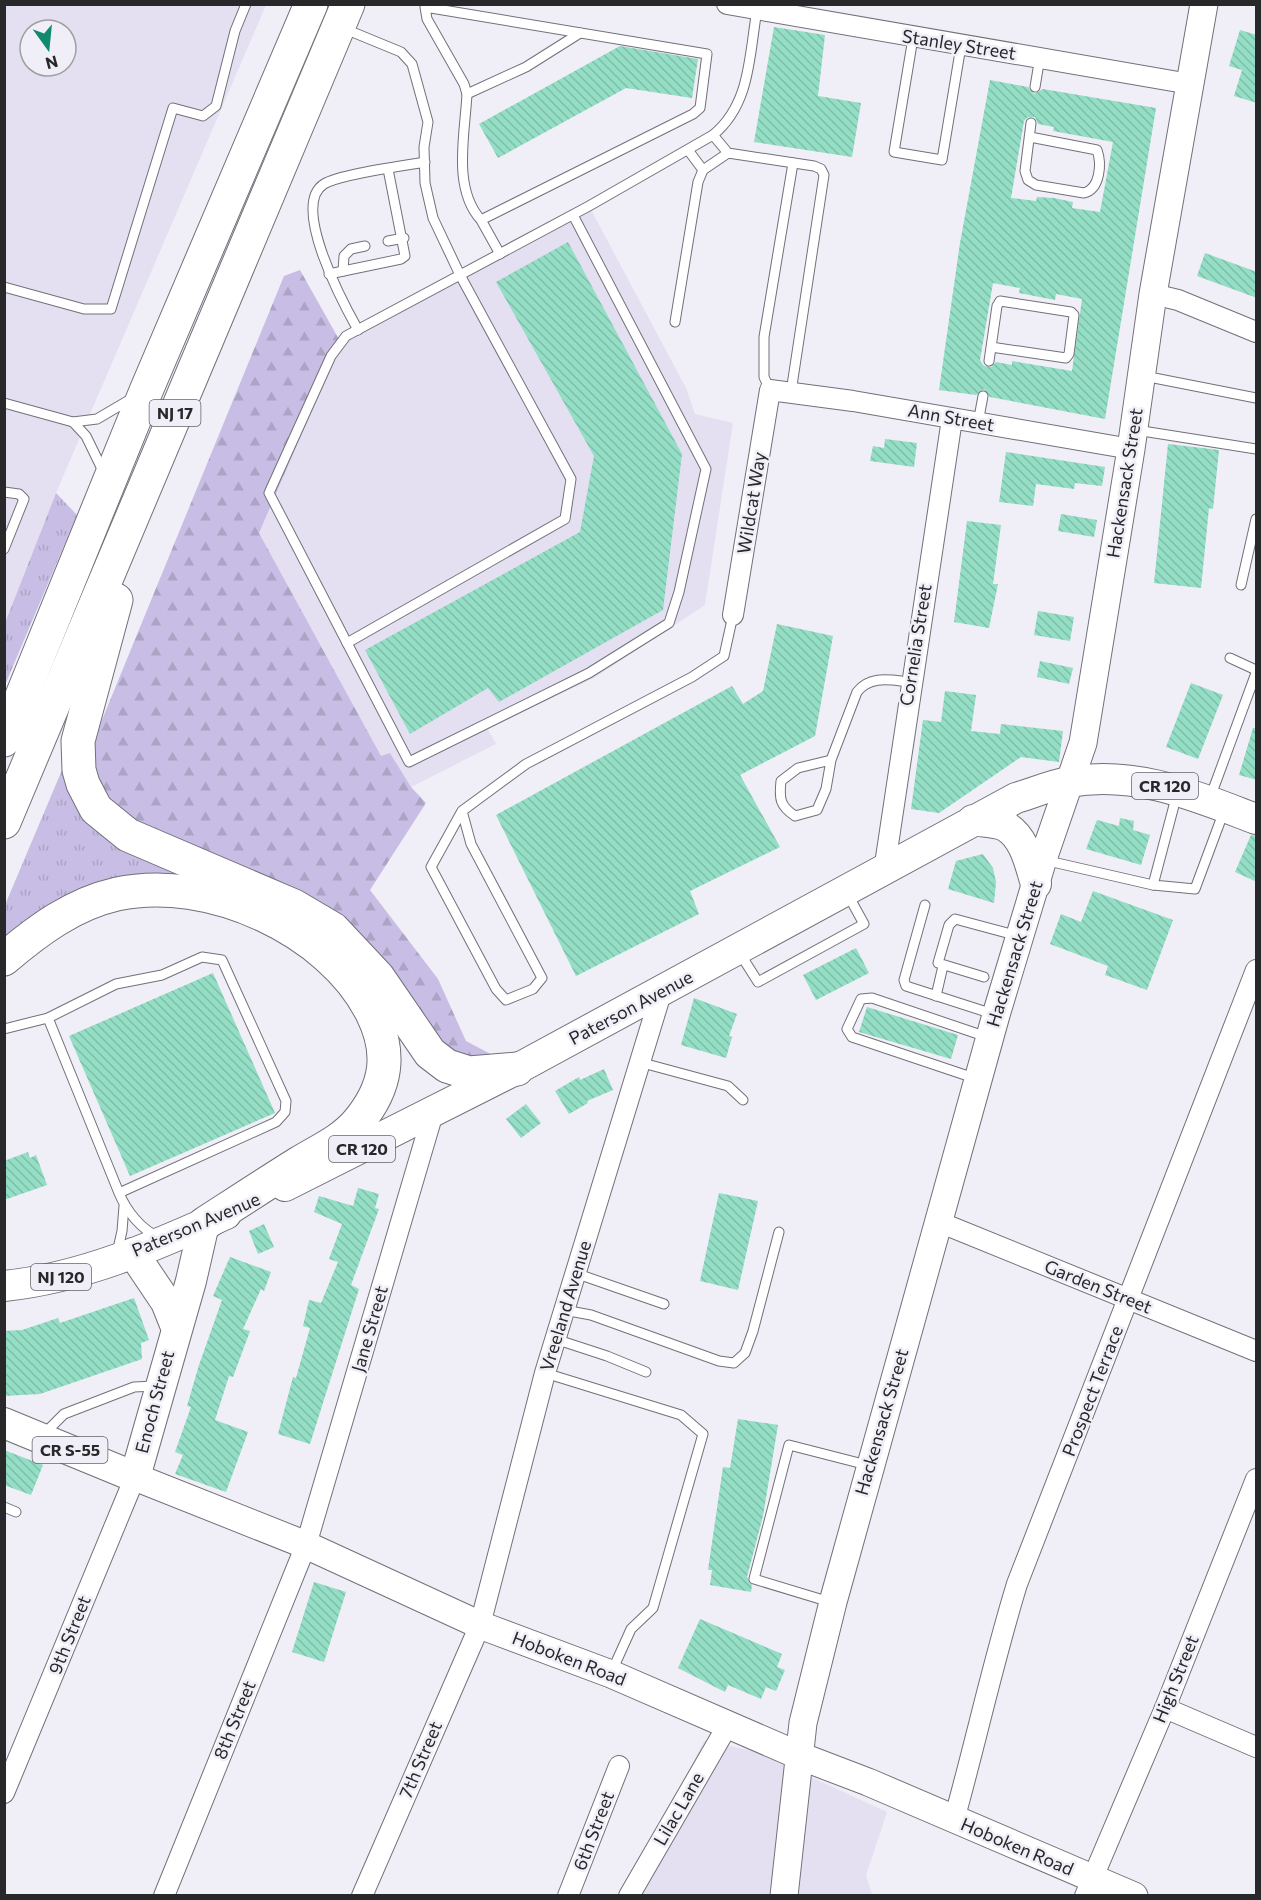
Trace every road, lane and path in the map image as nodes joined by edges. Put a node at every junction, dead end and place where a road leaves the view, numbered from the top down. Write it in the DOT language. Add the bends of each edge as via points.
graph roads {
  1 [pos="246,4"];
  2 [pos="311,4"];
  3 [pos="727,4"];
  4 [pos="1204,4"];
  5 [pos="757,9"];
  6 [pos="342,15"];
  7 [pos="580,33"];
  8 [pos="913,38"];
  9 [pos="961,46"];
  10 [pos="1040,57"];
  11 [pos="1190,84"];
  12 [pos="1035,87"];
  13 [pos="467,94"];
  14 [pos="1031,123"];
  15 [pos="713,135"];
  16 [pos="1030,137"];
  17 [pos="688,150"];
  18 [pos="728,153"];
  19 [pos="424,162"];
  20 [pos="793,163"];
  21 [pos="388,169"];
  22 [pos="703,170"];
  23 [pos="573,214"];
  24 [pos="481,220"];
  25 [pos="404,238"];
  26 [pos="388,241"];
  27 [pos="365,246"];
  28 [pos="500,254"];
  29 [pos="343,271"];
  30 [pos="329,274"];
  31 [pos="460,275"];
  32 [pos="4,286"];
  33 [pos="1154,294"];
  34 [pos="675,322"];
  35 [pos="358,330"];
  36 [pos="1257,332"];
  37 [pos="991,347"];
  38 [pos="989,361"];
  39 [pos="1141,376"];
  40 [pos="770,390"];
  41 [pos="146,391"];
  42 [pos="791,392"];
  43 [pos="983,396"];
  44 [pos="1257,398"];
  45 [pos="4,403"];
  46 [pos="952,419"];
  47 [pos="73,422"];
  48 [pos="978,423"];
  49 [pos="1133,439"];
  50 [pos="1257,449"];
  51 [pos="150,473"];
  52 [pos="109,483"];
  53 [pos="4,492"];
  54 [pos="1257,519"];
  55 [pos="4,549"];
  56 [pos="1241,585"];
  57 [pos="733,615"];
  58 [pos="347,643"];
  59 [pos="1230,658"];
  60 [pos="1257,671"];
  61 [pos="910,682"];
  62 [pos="1252,696"];
  63 [pos="4,740"];
  64 [pos="831,760"];
  65 [pos="1069,782"];
  66 [pos="1179,789"];
  67 [pos="1217,804"];
  68 [pos="462,811"];
  69 [pos="1257,819"];
  70 [pos="973,820"];
  71 [pos="4,822"];
  72 [pos="884,871"];
  73 [pos="1040,872"];
  74 [pos="1153,885"];
  75 [pos="925,905"];
  76 [pos="1020,937"];
  77 [pos="4,959"];
  78 [pos="943,966"];
  79 [pos="1257,970"];
  80 [pos="984,977"];
  81 [pos="662,990"];
  82 [pos="936,996"];
  83 [pos="48,1018"];
  84 [pos="993,1026"];
  85 [pos="4,1029"];
  86 [pos="639,1062"];
  87 [pos="518,1069"];
  88 [pos="978,1079"];
  89 [pos="743,1100"];
  90 [pos="433,1113"];
  91 [pos="119,1193"];
  92 [pos="124,1206"];
  93 [pos="939,1222"];
  94 [pos="204,1224"];
  95 [pos="779,1232"];
  96 [pos="166,1240"];
  97 [pos="124,1256"];
  98 [pos="575,1273"];
  99 [pos="4,1286"];
  100 [pos="1128,1299"];
  101 [pos="663,1304"];
  102 [pos="564,1310"];
  103 [pos="176,1327"];
  104 [pos="555,1339"];
  105 [pos="1257,1351"];
  106 [pos="646,1372"];
  107 [pos="545,1373"];
  108 [pos="160,1386"];
  109 [pos="4,1422"];
  110 [pos="40,1438"];
  111 [pos="869,1465"];
  112 [pos="135,1477"];
  113 [pos="1257,1479"];
  114 [pos="4,1507"];
  115 [pos="16,1512"];
  116 [pos="306,1545"];
  117 [pos="833,1602"];
  118 [pos="480,1625"];
  119 [pos="611,1674"];
  120 [pos="1165,1708"];
  121 [pos="729,1723"];
  122 [pos="1257,1747"];
  123 [pos="800,1756"];
  124 [pos="619,1766"];
  125 [pos="4,1793"];
  126 [pos="954,1820"];
  127 [pos="1088,1887"];
  128 [pos="164,1896"];
  129 [pos="362,1896"];
  130 [pos="568,1896"];
  131 [pos="629,1896"];
  132 [pos="784,1896"];
  133 [pos="1134,1896"];
  1 -- 32 [label="lane" via="216,106 203,116 174,108 111,309 84,309"];
  2 -- 41 [label="highway, NJ 17"];
  3 -- 5 [label="street, Stanley Street"];
  4 -- 11 [label="main road, Hackensack Street"];
  5 -- 8 [label="street, Stanley Street"];
  5 -- 15 [label="lane" via="743,96 729,122"];
  6 -- 19 [label="lane" via="401,52 412,64 428,123"];
  6 -- 51 [label="highway, NJ 17"];
  7 -- 13 [label="lane" via="526,67"];
  7 -- 13 [label="lane" via="425,7 427,19"];
  7 -- 24 [label="lane" via="707,54 700,108"];
  8 -- 9 [label="street, Stanley Street"];
  8 -- 9 [label="lane" via="894,152 942,160"];
  9 -- 10 [label="street, Stanley Street"];
  10 -- 11 [label="street, Stanley Street"];
  10 -- 12 [label="lane"];
  11 -- 33 [label="main road, Hackensack Street"];
  13 -- 24 [label="lane" via="464,182 470,208"];
  14 -- 16 [label="lane"];
  15 -- 17 [label="lane"];
  15 -- 18 [label="lane"];
  16 -- 16 [label="lane" via="1025,171 1028,180 1036,185 1084,193 1096,185 1100,157 1097,150"];
  17 -- 22 [label="lane"];
  17 -- 23 [label="lane"];
  18 -- 20 [label="lane"];
  18 -- 22 [label="lane"];
  19 -- 21 [label="lane"];
  19 -- 31 [label="lane" via="433,218"];
  20 -- 40 [label="lane" via="764,337 764,377"];
  20 -- 42 [label="lane" via="820,169 824,182"];
  21 -- 25 [label="lane"];
  21 -- 30 [label="lane" via="341,178 324,184 318,191 315,232"];
  22 -- 34 [label="lane" via="695,194"];
  23 -- 28 [label="lane"];
  23 -- 58 [label="lane" via="706,469 669,623 589,673 409,762"];
  24 -- 28 [label="lane"];
  25 -- 26 [label="lane"];
  25 -- 29 [label="lane" via="406,251 401,259"];
  27 -- 29 [label="lane" via="351,249 344,256"];
  28 -- 31 [label="lane"];
  29 -- 30 [label="lane"];
  30 -- 35 [label="lane"];
  31 -- 35 [label="lane"];
  31 -- 58 [label="lane" via="571,479 565,519"];
  33 -- 36 [label="street"];
  33 -- 39 [label="main road, Hackensack Street"];
  35 -- 58 [label="lane" via="346,336 331,356 269,494"];
  37 -- 37 [label="lane" via="1000,301 1074,315 1066,358"];
  37 -- 38 [label="lane"];
  39 -- 44 [label="lane"];
  39 -- 49 [label="main road, Hackensack Street"];
  40 -- 42 [label="street, Ann Street"];
  40 -- 57 [label="street, Wildcat Way"];
  41 -- 47 [label="lane" via="97,419"];
  41 -- 52 [label="highway, NJ 17"];
  42 -- 46 [label="street, Ann Street"];
  43 -- 48 [label="lane"];
  45 -- 47 [label="lane"];
  46 -- 48 [label="street, Ann Street"];
  46 -- 61 [label="street, Cornelia Street"];
  47 -- 52 [label="lane" via="86,436"];
  48 -- 49 [label="street, Ann Street"];
  49 -- 50 [label="lane"];
  49 -- 65 [label="main road, Hackensack Street" via="1083,743"];
  51 -- 71 [label="highway, NJ 17"];
  51 -- 87 [label="highway" via="78,741 79,770 89,798 106,819 128,835 294,906 333,929 378,977 430,1053 447,1066 469,1073"];
  52 -- 63 [label="highway, NJ 17"];
  53 -- 55 [label="lane" via="19,494 24,499"];
  54 -- 56 [label="lane"];
  57 -- 68 [label="lane" via="724,656 692,677 526,764"];
  59 -- 60 [label="lane"];
  60 -- 62 [label="lane"];
  61 -- 64 [label="lane" via="877,679 863,683"];
  61 -- 72 [label="street, Cornelia Street"];
  62 -- 67 [label="lane"];
  64 -- 64 [label="lane" via="826,789 817,810 795,816 783,809 779,797 781,781 798,768"];
  65 -- 66 [label="main road, Paterson Avenue / CR 120" via="1133,780"];
  65 -- 70 [label="main road, Paterson Avenue / CR 120" via="1016,798"];
  65 -- 73 [label="main road, Hackensack Street"];
  66 -- 67 [label="main road, Paterson Avenue / CR 120"];
  66 -- 74 [label="lane"];
  67 -- 69 [label="main road, Paterson Avenue / CR 120"];
  67 -- 74 [label="lane" via="1195,889"];
  68 -- 68 [label="lane" via="471,844 542,978 533,988 506,1000 496,989 431,867"];
  70 -- 72 [label="main road, Paterson Avenue / CR 120"];
  70 -- 73 [label="main road" via="1006,826"];
  72 -- 81 [label="main road, Paterson Avenue / CR 120"];
  73 -- 74 [label="lane"];
  73 -- 76 [label="main road, Hackensack Street"];
  75 -- 82 [label="lane" via="904,980 906,986"];
  76 -- 78 [label="lane" via="956,919 949,925 938,963"];
  76 -- 84 [label="main road, Hackensack Street"];
  77 -- 94 [label="highway" via="38,930 74,909 117,894 155,890 193,893 235,904 292,930 334,960 364,998 380,1030 386,1066 374,1098 358,1122 336,1142"];
  78 -- 80 [label="lane"];
  78 -- 82 [label="lane"];
  79 -- 100 [label="street, Prospect Terrace"];
  81 -- 86 [label="street, Vreeland Avenue"];
  81 -- 87 [label="main road, Paterson Avenue / CR 120"];
  82 -- 84 [label="lane"];
  83 -- 85 [label="lane"];
  83 -- 91 [label="lane"];
  83 -- 91 [label="lane" via="116,984 162,975 202,957 222,960 286,1101 285,1112 276,1122"];
  84 -- 88 [label="main road, Hackensack Street"];
  84 -- 88 [label="lane" via="872,998 856,1004 847,1029 852,1037"];
  86 -- 89 [label="lane" via="728,1086"];
  86 -- 98 [label="street, Vreeland Avenue"];
  87 -- 90 [label="main road, Paterson Avenue / CR 120"];
  88 -- 93 [label="main road, Hackensack Street"];
  90 -- 94 [label="main road, Paterson Avenue / CR 120"];
  90 -- 116 [label="street, Jane Street"];
  91 -- 92 [label="lane"];
  92 -- 96 [label="lane" via="149,1233"];
  92 -- 97 [label="lane"];
  93 -- 100 [label="street, Garden Street"];
  93 -- 111 [label="main road, Hackensack Street"];
  94 -- 96 [label="main road, Paterson Avenue / NJ 120"];
  94 -- 103 [label="main road, Enoch Street"];
  95 -- 102 [label="lane" via="753,1331 745,1353 734,1363"];
  96 -- 97 [label="main road, Paterson Avenue / NJ 120"];
  97 -- 99 [label="main road, Paterson Avenue / NJ 120" via="70,1275"];
  97 -- 103 [label="main road, Enoch Street" via="166,1302"];
  98 -- 101 [label="lane"];
  98 -- 102 [label="street, Vreeland Avenue"];
  100 -- 105 [label="street, Garden Street"];
  100 -- 126 [label="street, Prospect Terrace" via="1017,1584"];
  102 -- 104 [label="street, Vreeland Avenue"];
  103 -- 108 [label="main road, Enoch Street"];
  104 -- 106 [label="lane"];
  104 -- 107 [label="street, Vreeland Avenue"];
  107 -- 118 [label="street, Vreeland Avenue"];
  107 -- 119 [label="lane" via="681,1415 703,1434 653,1608 631,1629"];
  108 -- 110 [label="lane" via="134,1387 64,1414"];
  108 -- 112 [label="main road, Enoch Street"];
  109 -- 110 [label="main road, Hoboken Road / CR S-55"];
  110 -- 112 [label="main road, Hoboken Road / CR S-55"];
  111 -- 117 [label="main road, Hackensack Street"];
  111 -- 117 [label="lane" via="789,1445 786,1456 754,1579"];
  112 -- 116 [label="main road, Hoboken Road / CR S-55"];
  112 -- 125 [label="street, 9th Street"];
  113 -- 120 [label="street, High Street"];
  114 -- 115 [label="lane"];
  116 -- 118 [label="main road, Hoboken Road / CR S-55"];
  116 -- 128 [label="street, 8th Street"];
  117 -- 123 [label="main road, Hackensack Street" via="803,1723"];
  118 -- 119 [label="main road, Hoboken Road / CR S-55"];
  118 -- 129 [label="street, 7th Street"];
  119 -- 121 [label="main road, Hoboken Road / CR S-55"];
  120 -- 122 [label="street"];
  120 -- 127 [label="street, High Street"];
  121 -- 123 [label="main road, Hoboken Road / CR S-55"];
  121 -- 131 [label="street, Lilac Lane"];
  123 -- 126 [label="main road, Hoboken Road / CR S-55"];
  123 -- 132 [label="main road, Hackensack Street"];
  124 -- 130 [label="street, 6th Street"];
  126 -- 127 [label="main road, Hoboken Road / CR S-55"];
  127 -- 133 [label="main road, Hoboken Road / CR S-55"];
}
